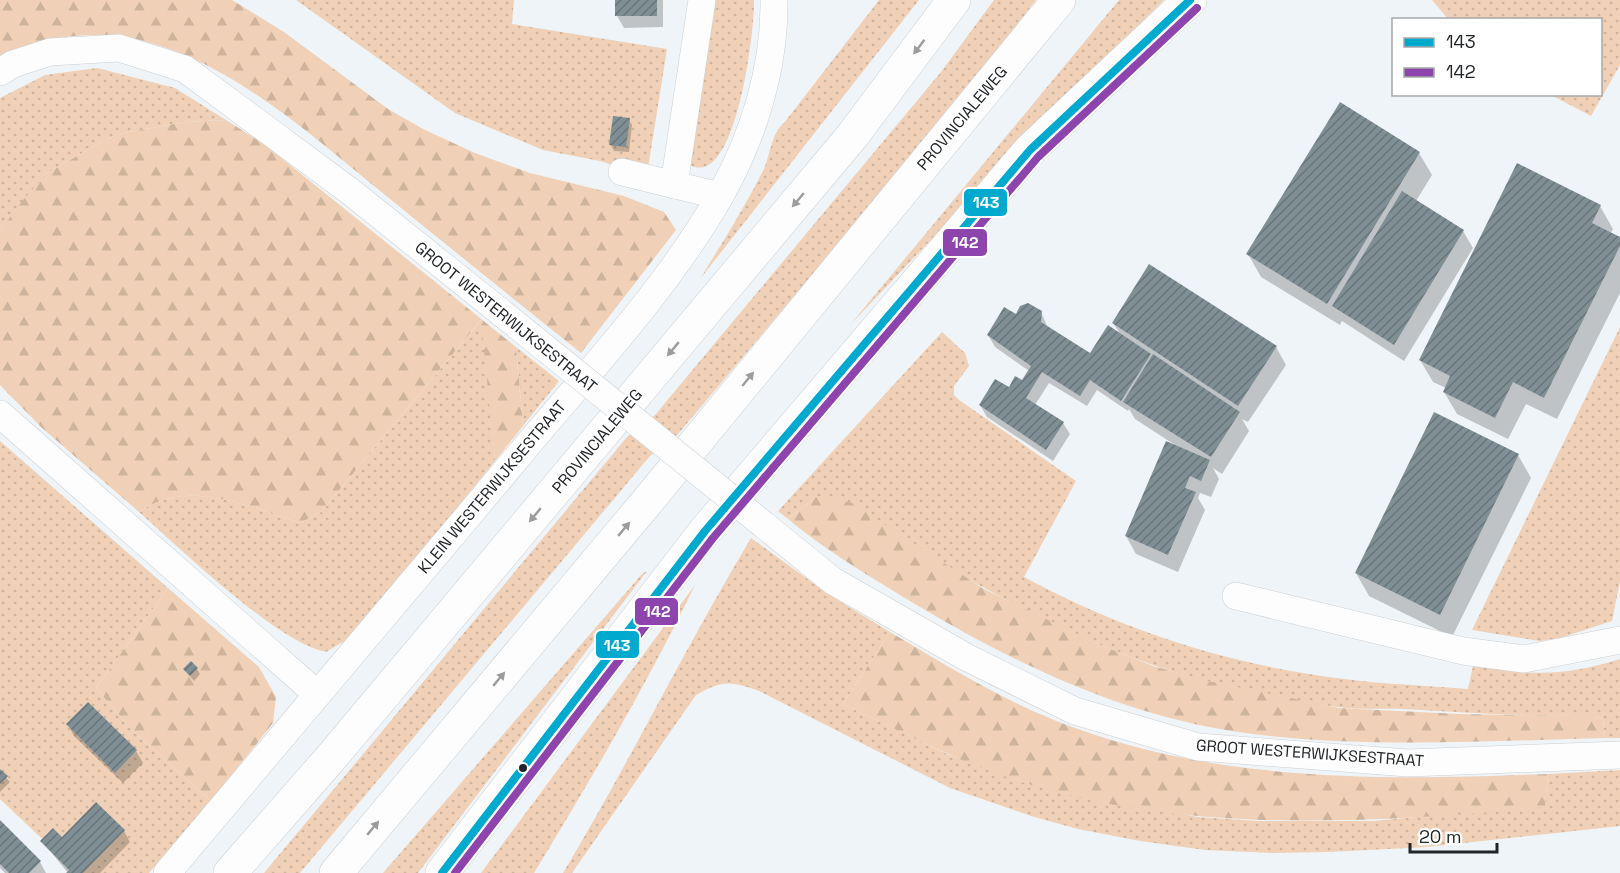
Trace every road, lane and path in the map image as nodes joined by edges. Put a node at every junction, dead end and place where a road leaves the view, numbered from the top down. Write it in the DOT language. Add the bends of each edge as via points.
graph roads {
  1 [pos="702,0"];
  2 [pos="774,0"];
  3 [pos="954,0"];
  4 [pos="1059,0"];
  5 [pos="1190,0"];
  6 [pos="0,72"];
  7 [pos="622,172"];
  8 [pos="674,185"];
  9 [pos="720,196"];
  10 [pos="0,414"];
  11 [pos="1236,596"];
  12 [pos="1620,640"];
  13 [pos="317,694"];
  14 [pos="1620,755"];
  15 [pos="167,873"];
  16 [pos="230,873"];
  17 [pos="336,873"];
  18 [pos="442,873"];
  1 -- 8 [label="street"];
  2 -- 9 [label="street, KLEIN WESTERWIJKSESTRAAT" via="766,80 754,120"];
  3 -- 16 [label="main road, PROVINCIALEWEG, one-way" via="853,135"];
  17 -- 4 [label="main road, PROVINCIALEWEG, one-way"];
  5 -- 18 [label="main road" via="1022,159 705,531"];
  6 -- 14 [label="street, GROOT WESTERWIJKSESTRAAT, bridge" via="50,52 119,48 185,69 351,192 833,581 966,657 1075,711 1198,747 1408,763"];
  7 -- 8 [label="street"];
  8 -- 9 [label="street"];
  9 -- 13 [label="street, KLEIN WESTERWIJKSESTRAAT" via="680,259 611,345"];
  10 -- 13 [label="street"];
  11 -- 12 [label="street" via="1463,651 1524,659"];
  13 -- 15 [label="street, KLEIN WESTERWIJKSESTRAAT"];
}
